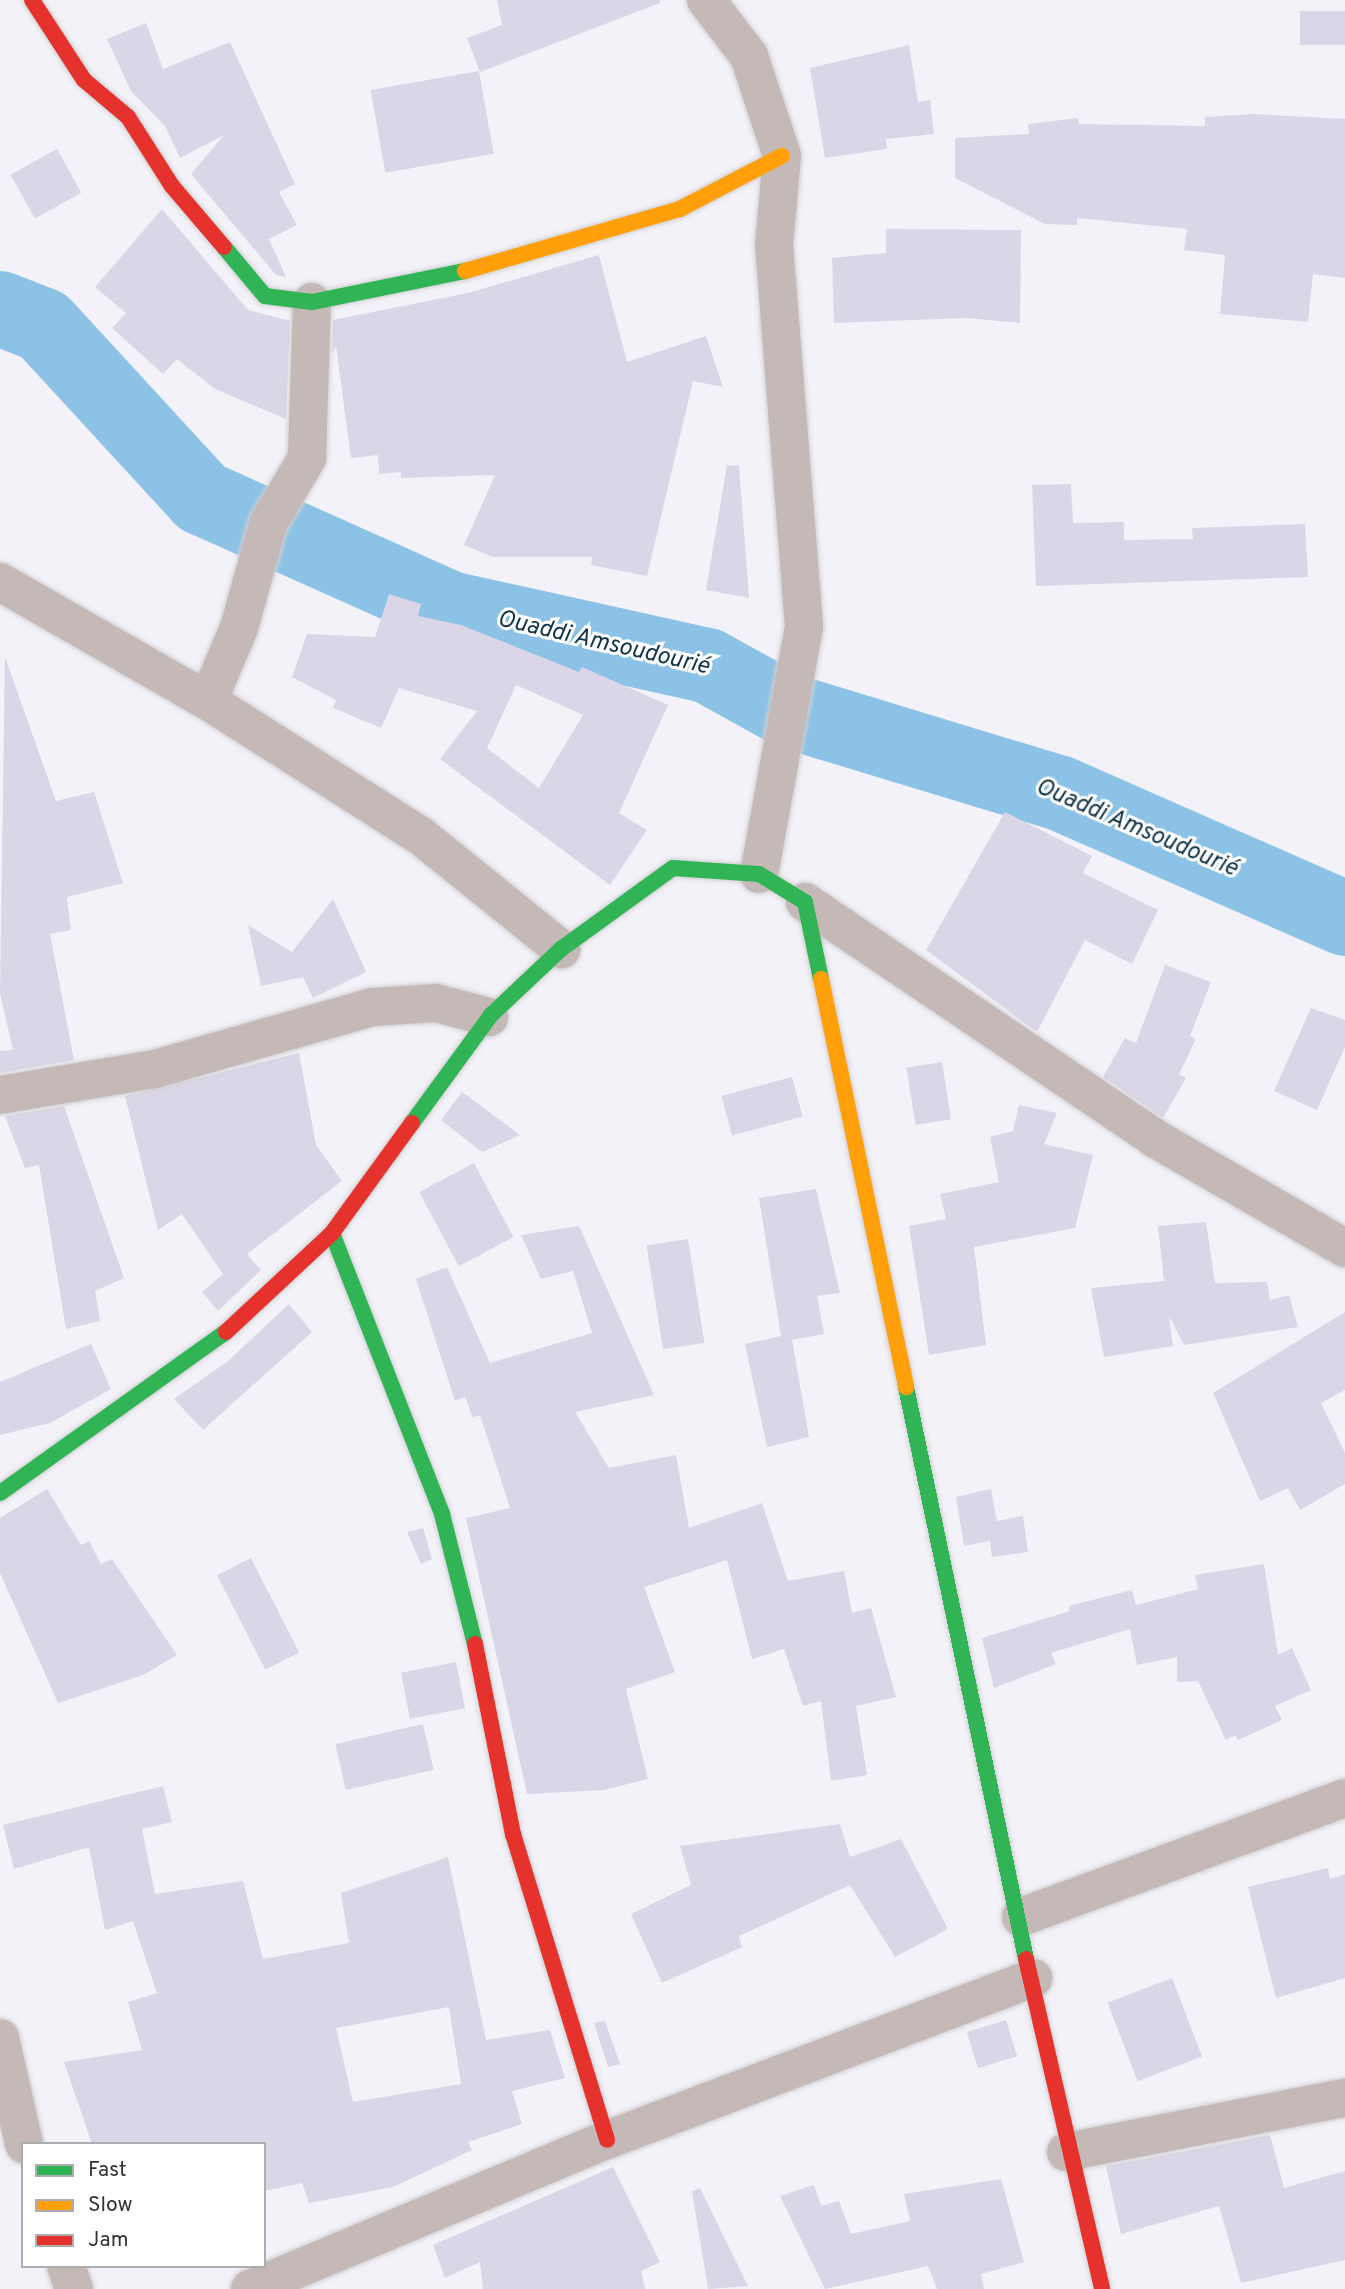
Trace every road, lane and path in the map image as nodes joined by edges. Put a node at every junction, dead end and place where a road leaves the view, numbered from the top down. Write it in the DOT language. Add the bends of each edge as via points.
graph roads {
  1 [pos="32,0"];
  2 [pos="706,0"];
  3 [pos="782,156"];
  4 [pos="312,302"];
  5 [pos="0,582"];
  6 [pos="208,701"];
  7 [pos="759,874"];
  8 [pos="805,902"];
  9 [pos="561,949"];
  10 [pos="489,1017"];
  11 [pos="0,1095"];
  12 [pos="332,1233"];
  13 [pos="1345,1248"];
  14 [pos="0,1493"];
  15 [pos="1345,1798"];
  16 [pos="1021,1917"];
  17 [pos="1033,1978"];
  18 [pos="0,2038"];
  19 [pos="1345,2098"];
  20 [pos="607,2140"];
  21 [pos="24,2142"];
  22 [pos="1066,2152"];
  23 [pos="67,2268"];
  24 [pos="74,2289"];
  25 [pos="250,2289"];
  26 [pos="1102,2289"];
  1 -- 4 [label="street" via="84,80 128,117 172,186 265,296"];
  2 -- 3 [label="street" via="749,56"];
  3 -- 4 [label="street" via="680,209 464,271"];
  3 -- 7 [label="street" via="774,244 804,627"];
  4 -- 6 [label="street" via="307,458 268,524 239,628"];
  5 -- 6 [label="street"];
  6 -- 9 [label="street" via="422,837"];
  7 -- 8 [label="street"];
  7 -- 9 [label="street" via="673,868"];
  8 -- 13 [label="street" via="1156,1139"];
  8 -- 16 [label="street"];
  9 -- 10 [label="street"];
  10 -- 11 [label="street" via="436,1003 372,1007 155,1069"];
  10 -- 12 [label="street"];
  12 -- 14 [label="street" via="213,1345"];
  12 -- 20 [label="street" via="442,1514 468,1609 513,1834"];
  15 -- 16 [label="street"];
  16 -- 17 [label="street"];
  17 -- 20 [label="street"];
  17 -- 22 [label="street"];
  18 -- 21 [label="street"];
  19 -- 22 [label="street"];
  20 -- 25 [label="street"];
  22 -- 26 [label="street"];
  23 -- 24 [label="street"];
}
